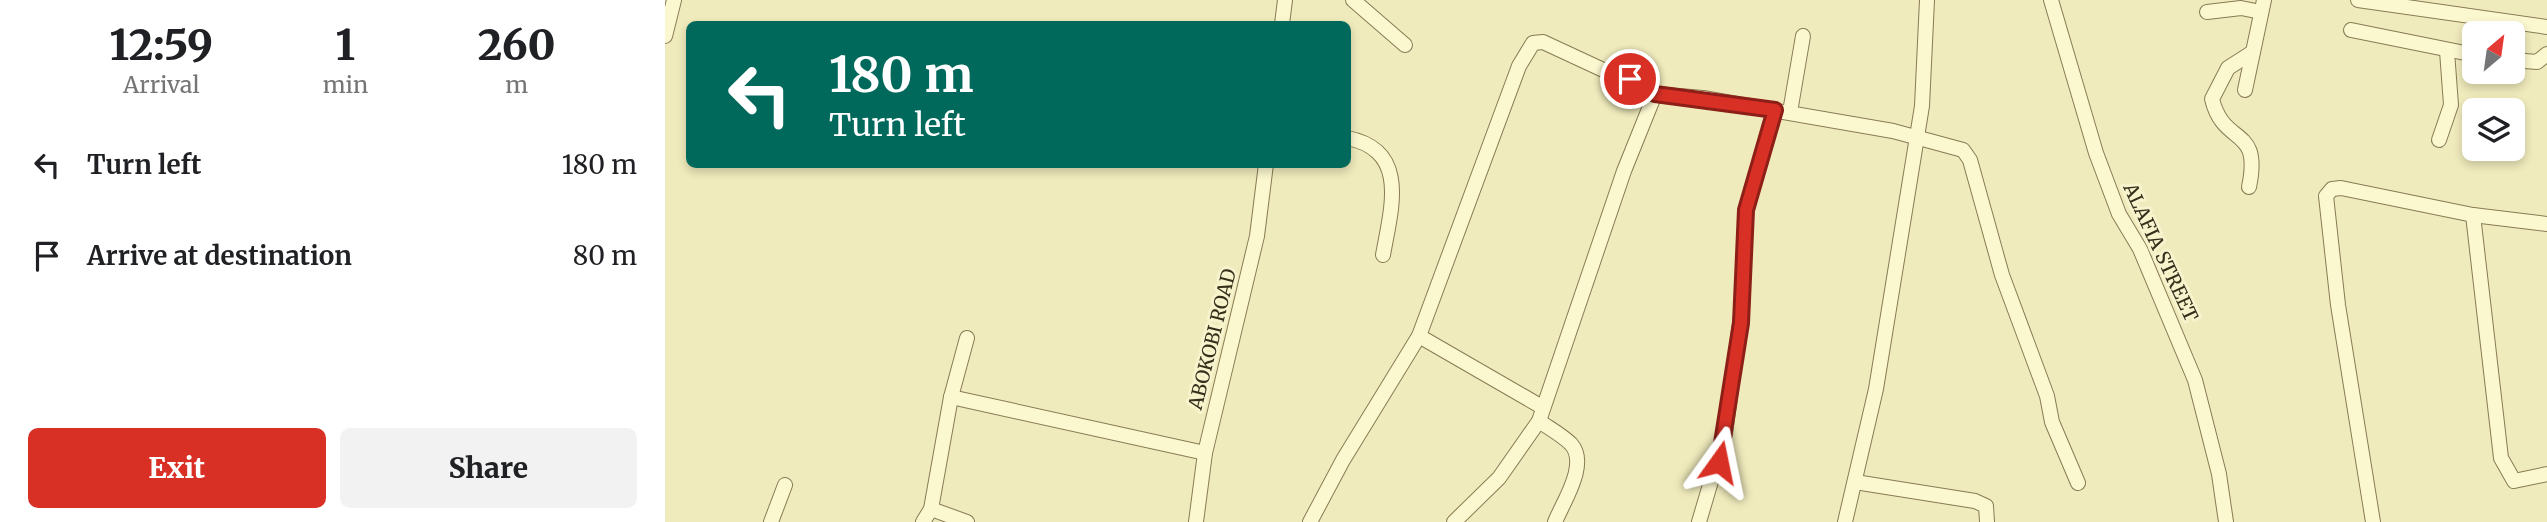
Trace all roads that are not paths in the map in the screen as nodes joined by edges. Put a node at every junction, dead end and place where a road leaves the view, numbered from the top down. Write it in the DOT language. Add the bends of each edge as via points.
graph roads {
  1 [pos="674,0"];
  2 [pos="1285,0"];
  3 [pos="1353,0"];
  4 [pos="1927,0"];
  5 [pos="2051,0"];
  6 [pos="2358,0"];
  7 [pos="2420,5"];
  8 [pos="2263,6"];
  9 [pos="2207,12"];
  10 [pos="1282,21"];
  11 [pos="2547,27"];
  12 [pos="2351,30"];
  13 [pos="665,36"];
  14 [pos="1803,36"];
  15 [pos="1405,45"];
  16 [pos="2447,51"];
  17 [pos="2253,52"];
  18 [pos="2462,53"];
  19 [pos="2547,54"];
  20 [pos="2525,62"];
  21 [pos="2245,90"];
  22 [pos="1655,94"];
  23 [pos="1783,111"];
  24 [pos="1916,135"];
  25 [pos="1351,139"];
  26 [pos="2439,140"];
  27 [pos="1266,168"];
  28 [pos="2249,187"];
  29 [pos="2473,215"];
  30 [pos="2547,225"];
  31 [pos="1383,255"];
  32 [pos="1419,336"];
  33 [pos="967,338"];
  34 [pos="951,397"];
  35 [pos="1540,414"];
  36 [pos="1205,453"];
  37 [pos="2547,474"];
  38 [pos="1855,482"];
  39 [pos="2078,483"];
  40 [pos="785,485"];
  41 [pos="927,515"];
  42 [pos="771,522"];
  43 [pos="967,522"];
  44 [pos="1196,522"];
  45 [pos="1310,522"];
  46 [pos="1454,522"];
  47 [pos="1555,522"];
  48 [pos="1699,522"];
  49 [pos="1845,522"];
  50 [pos="1987,522"];
  51 [pos="2226,522"];
  52 [pos="2373,522"];
  1 -- 13 [label="street"];
  2 -- 10 [label="street"];
  3 -- 15 [label="street"];
  4 -- 24 [label="street" via="1924,96"];
  5 -- 51 [label="street, ALAFIA STREET" via="2119,214 2144,258 2195,380"];
  6 -- 7 [label="street"];
  7 -- 11 [label="street"];
  8 -- 9 [label="street"];
  8 -- 17 [label="street"];
  12 -- 16 [label="street"];
  14 -- 23 [label="street"];
  16 -- 18 [label="street"];
  16 -- 26 [label="street" via="2451,105"];
  17 -- 21 [label="street"];
  17 -- 28 [label="street" via="2228,68 2212,100 2217,118 2250,148 2254,162"];
  19 -- 20 [label="street" via="2537,62"];
  22 -- 23 [label="street"];
  22 -- 32 [label="street" via="1552,46 1533,43 1519,66"];
  22 -- 35 [label="street"];
  23 -- 24 [label="street"];
  23 -- 48 [label="street" via="1746,210 1742,308 1725,434"];
  24 -- 38 [label="street" via="1876,388"];
  24 -- 39 [label="street" via="1959,147 1970,160 2002,275"];
  25 -- 31 [label="street" via="1378,149 1392,181"];
  27 -- 36 [label="street, ABOKOBI ROAD" via="1257,236"];
  29 -- 30 [label="street"];
  29 -- 37 [label="street" via="2501,458 2514,481"];
  29 -- 52 [label="street" via="2341,188 2326,196 2338,305"];
  32 -- 35 [label="street"];
  32 -- 45 [label="street"];
  33 -- 34 [label="street"];
  34 -- 36 [label="street"];
  34 -- 41 [label="street"];
  35 -- 46 [label="street" via="1499,478"];
  35 -- 47 [label="street" via="1573,446 1577,462"];
  36 -- 44 [label="street, ABOKOBI ROAD"];
  38 -- 49 [label="street"];
  38 -- 50 [label="street" via="1975,501 1986,506"];
  40 -- 42 [label="street"];
  41 -- 43 [label="street"];
}
